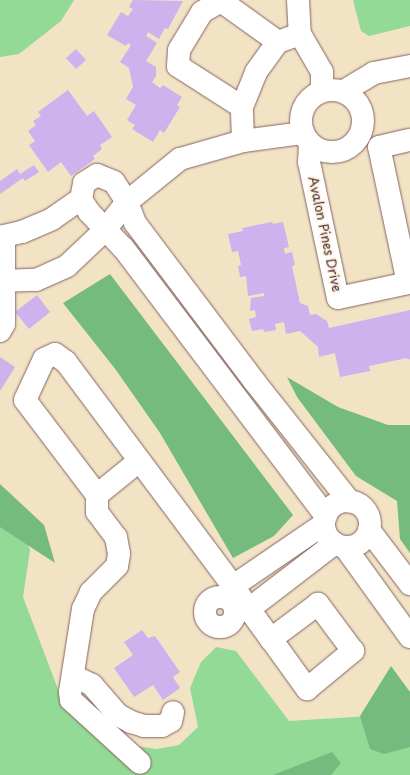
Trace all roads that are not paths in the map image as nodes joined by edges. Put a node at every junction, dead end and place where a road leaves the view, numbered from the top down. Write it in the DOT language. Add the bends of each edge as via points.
graph roads {
  1 [pos="298,0"];
  2 [pos="300,34"];
  3 [pos="278,42"];
  4 [pos="410,66"];
  5 [pos="322,91"];
  6 [pos="344,92"];
  7 [pos="242,107"];
  8 [pos="306,139"];
  9 [pos="410,140"];
  10 [pos="243,141"];
  11 [pos="355,142"];
  12 [pos="379,147"];
  13 [pos="81,199"];
  14 [pos="127,202"];
  15 [pos="105,230"];
  16 [pos="2,282"];
  17 [pos="0,331"];
  18 [pos="139,460"];
  19 [pos="97,495"];
  20 [pos="350,502"];
  21 [pos="325,520"];
  22 [pos="369,530"];
  23 [pos="340,545"];
  24 [pos="410,584"];
  25 [pos="239,599"];
  26 [pos="410,637"];
  27 [pos="271,640"];
  28 [pos="73,676"];
  29 [pos="173,712"];
  30 [pos="140,763"];
  1 -- 2 [label="street"];
  2 -- 3 [label="street"];
  2 -- 5 [label="street" via="322,72"];
  3 -- 7 [label="street" via="256,72"];
  3 -- 7 [label="street" via="221,1 202,12 179,50 178,66"];
  4 -- 6 [label="street" via="374,73"];
  5 -- 6 [label="street" via="333,89"];
  5 -- 8 [label="street" via="305,103 301,113 300,123"];
  6 -- 11 [label="street" via="356,101 363,114 361,134"];
  7 -- 10 [label="street"];
  8 -- 10 [label="street"];
  8 -- 11 [label="street" via="318,150 328,152 338,152"];
  8 -- 12 [label="street, Avalon Pines Drive" via="338,298 408,283"];
  9 -- 12 [label="street"];
  10 -- 14 [label="street" via="180,159"];
  11 -- 12 [label="street"];
  13 -- 14 [label="street" via="84,183 97,175 114,182"];
  13 -- 15 [label="street"];
  13 -- 16 [label="street" via="52,219 22,232 4,236"];
  14 -- 15 [label="street"];
  14 -- 20 [label="street" via="135,223 254,381"];
  15 -- 16 [label="street" via="67,266 36,280"];
  15 -- 21 [label="street" via="123,248"];
  16 -- 17 [label="street" via="4,324"];
  18 -- 19 [label="street"];
  18 -- 19 [label="street" via="66,362 55,354 44,359 26,400"];
  18 -- 25 [label="street"];
  19 -- 28 [label="street" via="97,512 116,537 119,554 117,566 91,592 83,610"];
  20 -- 21 [label="street" via="336,504"];
  20 -- 22 [label="street" via="357,504 368,515"];
  21 -- 23 [label="street" via="326,535"];
  21 -- 25 [label="street"];
  22 -- 23 [label="street" via="365,538 353,547"];
  22 -- 24 [label="street"];
  23 -- 25 [label="street"];
  23 -- 26 [label="street"];
  25 -- 27 [label="street"];
  28 -- 29 [label="street" via="92,685 118,715 131,722 144,726 162,726 171,721"];
  28 -- 30 [label="street" via="71,700"];
}
